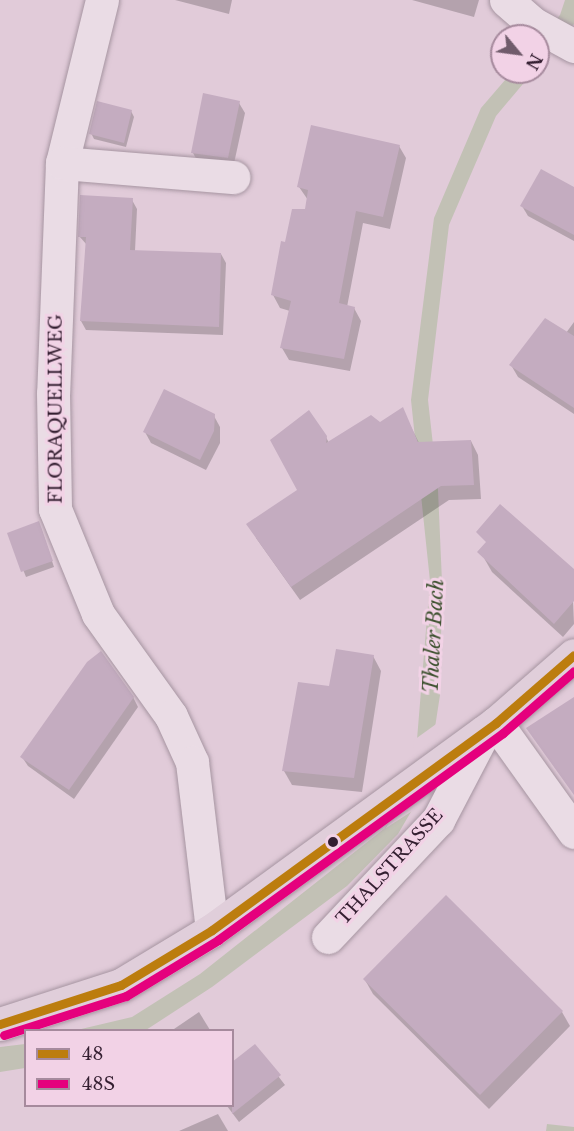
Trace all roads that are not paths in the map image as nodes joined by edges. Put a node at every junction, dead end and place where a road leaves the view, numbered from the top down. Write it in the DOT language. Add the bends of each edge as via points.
graph roads {
  1 [pos="102,0"];
  2 [pos="506,0"];
  3 [pos="574,46"];
  4 [pos="62,163"];
  5 [pos="233,177"];
  6 [pos="574,655"];
  7 [pos="490,728"];
  8 [pos="574,832"];
  9 [pos="212,930"];
  10 [pos="328,938"];
  11 [pos="0,1024"];
  1 -- 4 [label="street, FLORAQUELLWEG"];
  2 -- 3 [label="street" via="532,22"];
  4 -- 5 [label="street"];
  4 -- 9 [label="street, FLORAQUELLWEG" via="52,393 55,509 98,614 171,716 192,762"];
  6 -- 7 [label="main road, THALSTRASSE"];
  7 -- 8 [label="street"];
  7 -- 9 [label="main road, THALSTRASSE"];
  7 -- 10 [label="street, THALSTRASSE" via="438,820"];
  9 -- 11 [label="main road, THALSTRASSE" via="121,985"];
}
